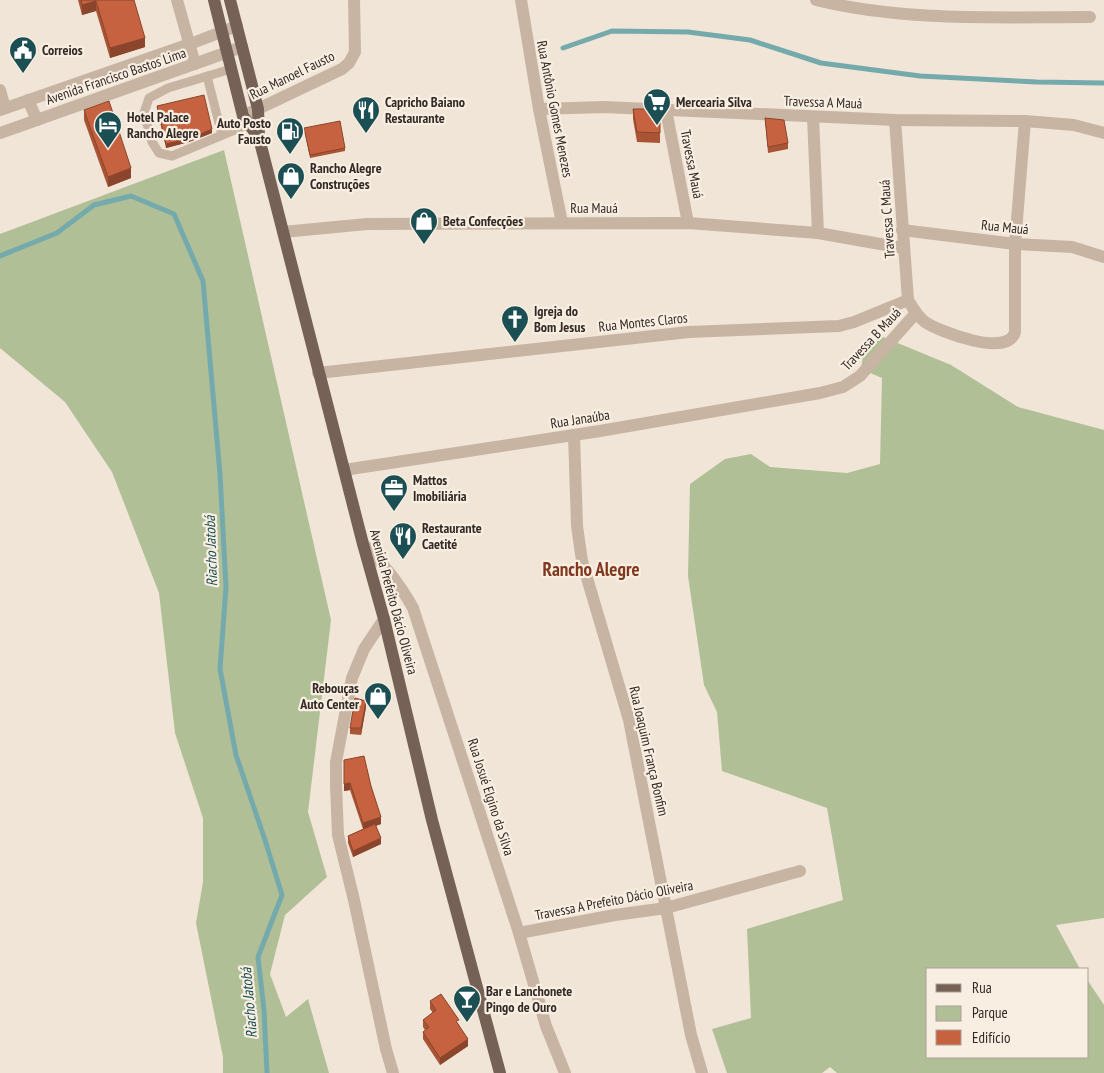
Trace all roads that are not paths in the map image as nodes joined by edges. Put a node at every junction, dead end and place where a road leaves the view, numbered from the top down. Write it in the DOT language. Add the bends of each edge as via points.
graph roads {
  1 [pos="177,0"];
  2 [pos="214,0"];
  3 [pos="230,0"];
  4 [pos="354,0"];
  5 [pos="521,0"];
  6 [pos="816,0"];
  7 [pos="1090,17"];
  8 [pos="237,26"];
  9 [pos="222,31"];
  10 [pos="190,44"];
  11 [pos="242,47"];
  12 [pos="227,53"];
  13 [pos="195,64"];
  14 [pos="231,68"];
  15 [pos="207,76"];
  16 [pos="0,90"];
  17 [pos="28,100"];
  18 [pos="3,109"];
  19 [pos="258,109"];
  20 [pos="539,109"];
  21 [pos="666,110"];
  22 [pos="814,117"];
  23 [pos="37,120"];
  24 [pos="246,120"];
  25 [pos="895,120"];
  26 [pos="1024,121"];
  27 [pos="0,133"];
  28 [pos="1104,133"];
  29 [pos="222,135"];
  30 [pos="259,138"];
  31 [pos="562,223"];
  32 [pos="688,223"];
  33 [pos="902,230"];
  34 [pos="283,232"];
  35 [pos="818,233"];
  36 [pos="1015,244"];
  37 [pos="904,248"];
  38 [pos="1104,257"];
  39 [pos="908,300"];
  40 [pos="916,313"];
  41 [pos="318,373"];
  42 [pos="820,393"];
  43 [pos="574,435"];
  44 [pos="344,470"];
  45 [pos="363,544"];
  46 [pos="384,619"];
  47 [pos="800,871"];
  48 [pos="666,908"];
  49 [pos="519,934"];
  50 [pos="393,1073"];
  51 [pos="500,1073"];
  52 [pos="565,1073"];
  53 [pos="702,1073"];
  1 -- 10 [label="street"];
  2 -- 9 [label="main road, Avenida Prefeito Dácio Oliveira"];
  3 -- 8 [label="main road, Avenida Prefeito Dácio Oliveira"];
  4 -- 19 [label="street, Rua Manoel Fausto" via="354,52 349,63"];
  5 -- 20 [label="street, Rua Antônio Gomes Menezes"];
  6 -- 7 [label="street" via="838,6 939,16"];
  8 -- 9 [label="street, Avenida Francisco Bastos Lima"];
  8 -- 11 [label="main road, Avenida Prefeito Dácio Oliveira"];
  9 -- 10 [label="street, Avenida Francisco Bastos Lima"];
  9 -- 12 [label="main road, Avenida Prefeito Dácio Oliveira"];
  10 -- 13 [label="street"];
  10 -- 17 [label="street, Avenida Francisco Bastos Lima"];
  11 -- 12 [label="street, Avenida Francisco Bastos Lima"];
  11 -- 19 [label="main road, Avenida Prefeito Dácio Oliveira"];
  12 -- 13 [label="street, Avenida Francisco Bastos Lima"];
  12 -- 14 [label="main road, Avenida Prefeito Dácio Oliveira"];
  13 -- 23 [label="street, Avenida Francisco Bastos Lima"];
  14 -- 15 [label="lane"];
  14 -- 24 [label="main road, Avenida Prefeito Dácio Oliveira"];
  15 -- 29 [label="lane"];
  15 -- 29 [label="lane" via="168,88 149,98 144,112 152,142 159,153 172,156"];
  16 -- 18 [label="street"];
  17 -- 18 [label="street, Avenida Francisco Bastos Lima"];
  17 -- 23 [label="street"];
  19 -- 24 [label="street, Rua Manoel Fausto"];
  19 -- 30 [label="main road, Avenida Prefeito Dácio Oliveira"];
  20 -- 21 [label="street, Travessa A Mauá" via="604,107"];
  20 -- 31 [label="street, Rua Antônio Gomes Menezes"];
  21 -- 22 [label="street, Travessa A Mauá"];
  21 -- 32 [label="street, Travessa Mauá"];
  22 -- 25 [label="street, Travessa A Mauá"];
  22 -- 35 [label="street"];
  23 -- 27 [label="street, Avenida Francisco Bastos Lima"];
  24 -- 29 [label="lane"];
  24 -- 30 [label="main road, Avenida Prefeito Dácio Oliveira"];
  25 -- 26 [label="street, Travessa A Mauá"];
  25 -- 33 [label="street, Travessa C Mauá"];
  26 -- 28 [label="street, Travessa A Mauá"];
  26 -- 36 [label="street"];
  30 -- 34 [label="main road, Avenida Prefeito Dácio Oliveira"];
  31 -- 32 [label="street, Rua Mauá"];
  31 -- 34 [label="street, Rua Mauá" via="368,224"];
  32 -- 35 [label="street, Rua Mauá"];
  33 -- 36 [label="street, Rua Mauá"];
  33 -- 37 [label="street, Travessa C Mauá"];
  34 -- 41 [label="main road, Avenida Prefeito Dácio Oliveira"];
  35 -- 37 [label="street, Rua Mauá"];
  36 -- 38 [label="street, Rua Mauá" via="1072,247"];
  36 -- 40 [label="street" via="1015,324 1014,336 1008,341 994,344 943,332"];
  37 -- 39 [label="street, Travessa C Mauá"];
  39 -- 40 [label="street, Travessa C Mauá"];
  39 -- 41 [label="street, Rua Montes Claros" via="839,326 689,332"];
  40 -- 42 [label="street, Travessa B Mauá" via="860,376 842,387"];
  41 -- 44 [label="main road, Avenida Prefeito Dácio Oliveira"];
  42 -- 43 [label="street, Rua Janaúba"];
  43 -- 44 [label="street, Rua Janaúba"];
  43 -- 48 [label="street, Rua Joaquim França Bonfim" via="577,526 582,560 629,720"];
  44 -- 45 [label="main road, Avenida Prefeito Dácio Oliveira"];
  45 -- 46 [label="main road, Avenida Prefeito Dácio Oliveira"];
  45 -- 49 [label="street, Rua Josué Elgino da Silva" via="386,567 413,608"];
  46 -- 50 [label="street" via="364,649 352,678 336,762 336,786 338,835"];
  46 -- 51 [label="main road, Avenida Prefeito Dácio Oliveira" via="432,820"];
  47 -- 48 [label="street, Travessa A Prefeito Dácio Oliveira"];
  48 -- 49 [label="street, Travessa A Prefeito Dácio Oliveira"];
  48 -- 53 [label="street, Rua Joaquim França Bonfim" via="691,1035"];
  49 -- 52 [label="street, Rua Josué Elgino da Silva" via="546,1026"];
}
